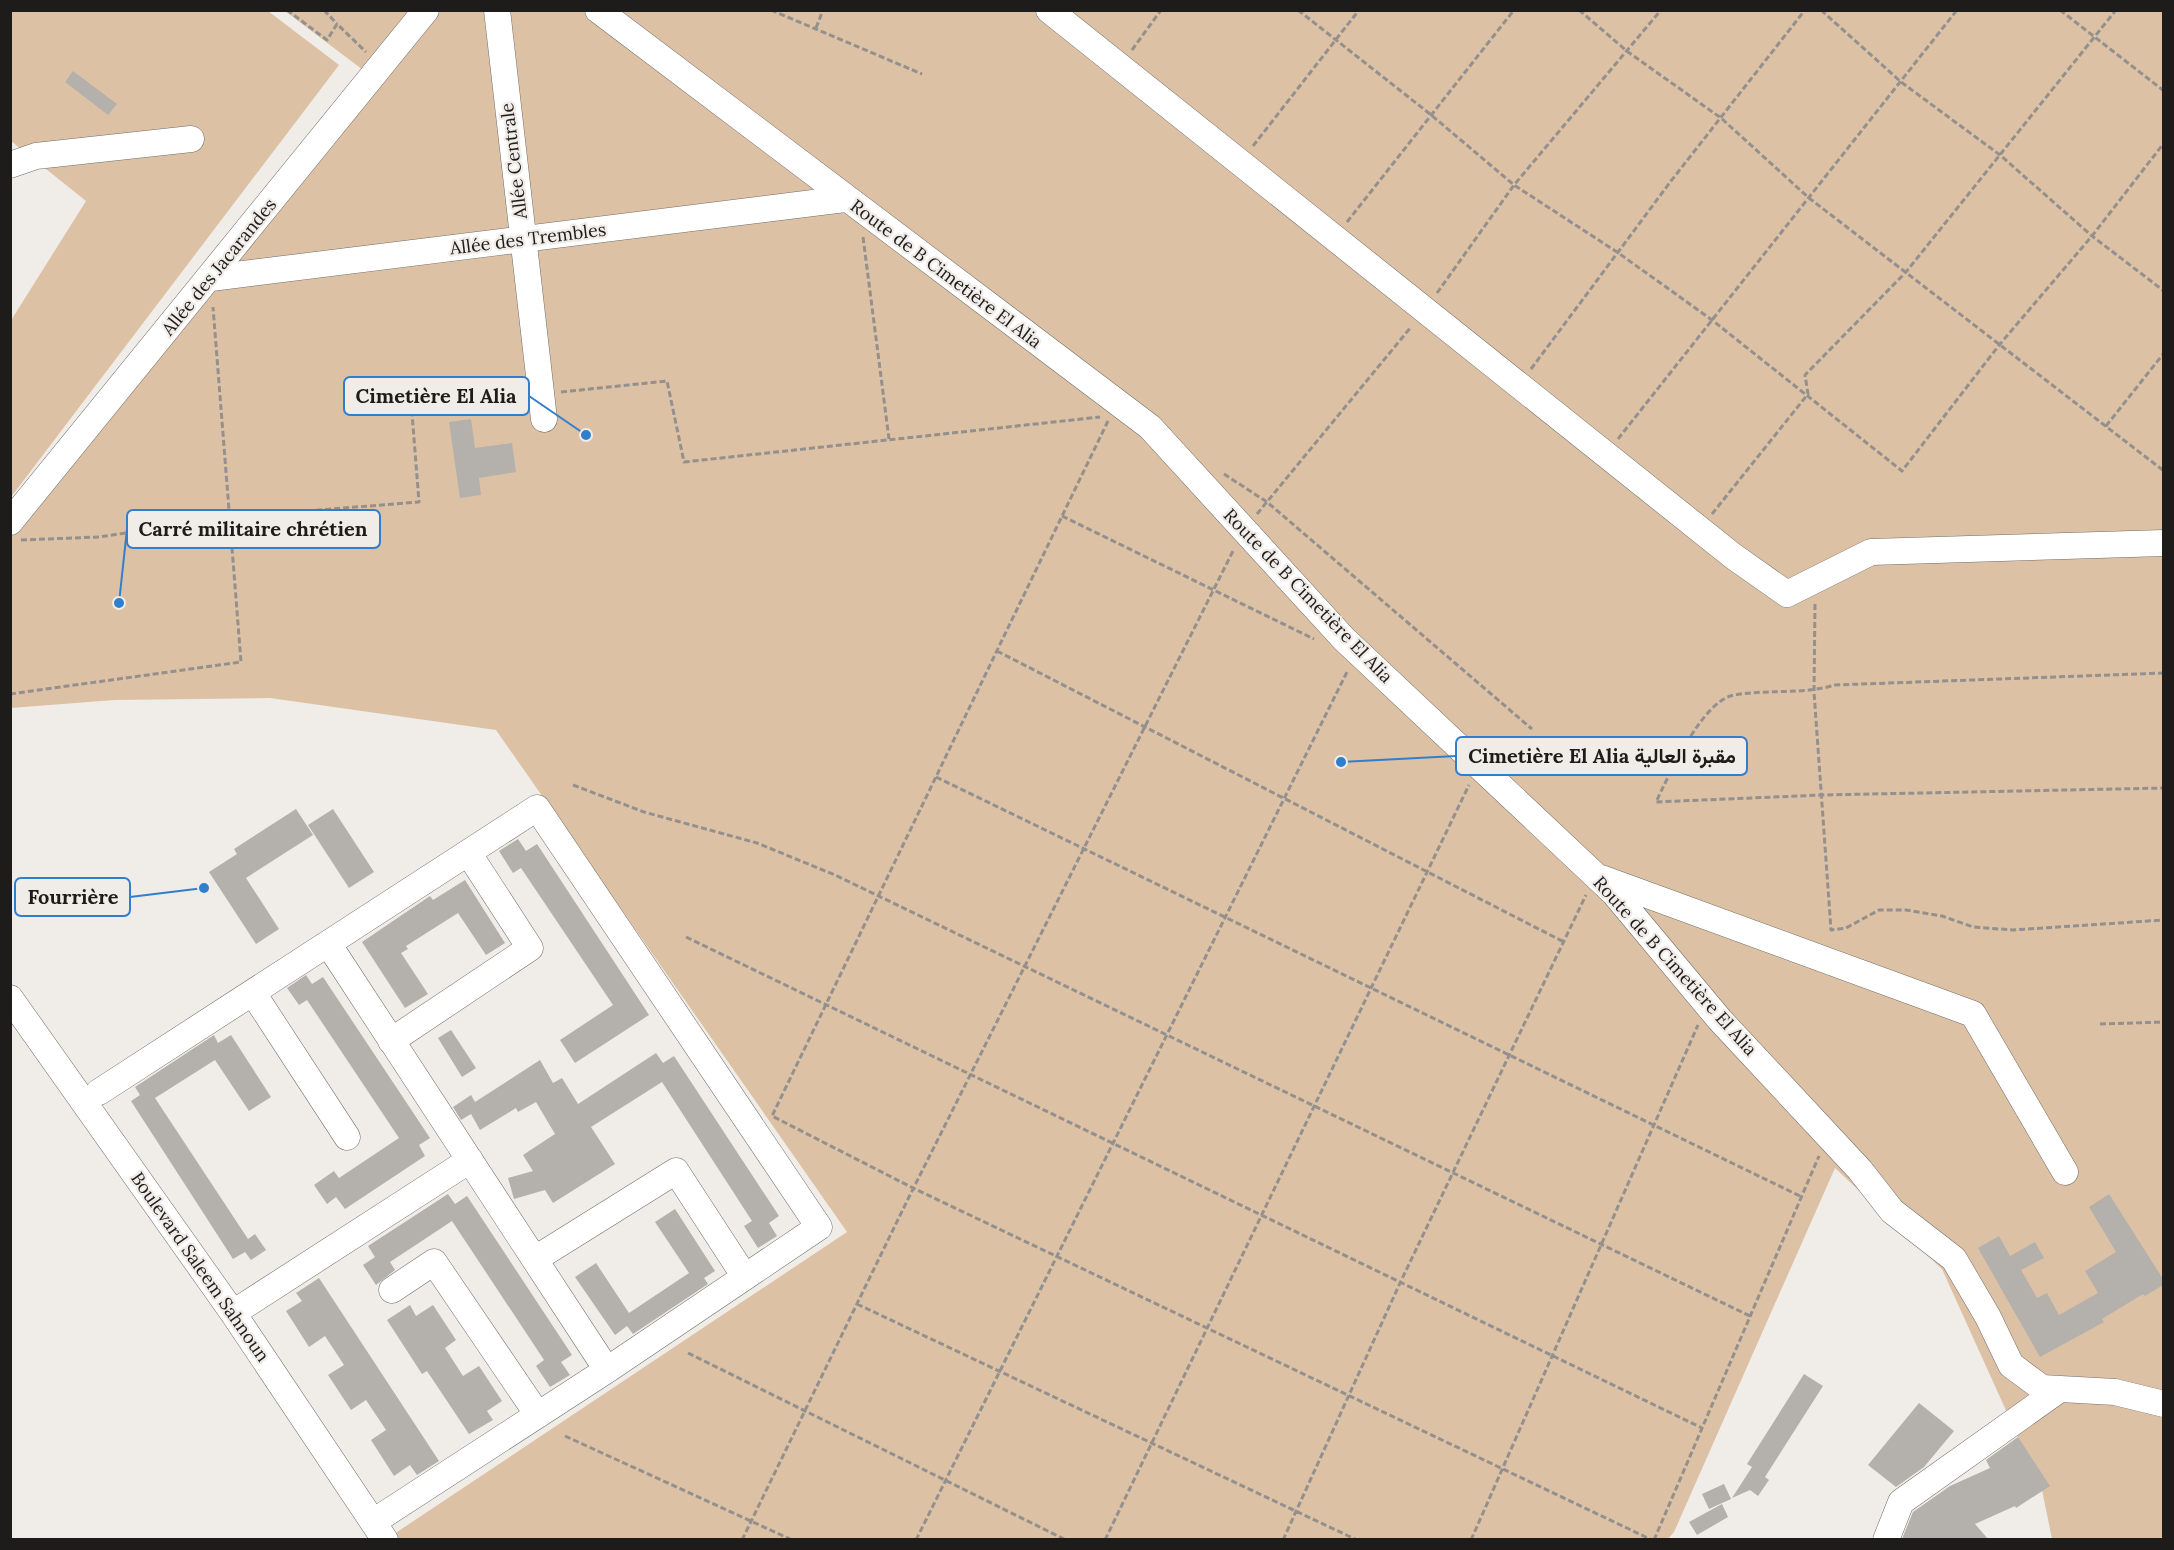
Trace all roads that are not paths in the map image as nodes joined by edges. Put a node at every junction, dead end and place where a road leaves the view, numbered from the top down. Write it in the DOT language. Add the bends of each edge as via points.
graph roads {
  1 [pos="426,10"];
  2 [pos="496,10"];
  3 [pos="598,10"];
  4 [pos="1049,10"];
  5 [pos="191,139"];
  6 [pos="10,165"];
  7 [pos="852,204"];
  8 [pos="523,240"];
  9 [pos="211,278"];
  10 [pos="543,407"];
  11 [pos="10,522"];
  12 [pos="2163,543"];
  13 [pos="469,854"];
  14 [pos="1595,876"];
  15 [pos="329,945"];
  16 [pos="253,993"];
  17 [pos="10,998"];
  18 [pos="391,1041"];
  19 [pos="99,1092"];
  20 [pos="347,1137"];
  21 [pos="470,1160"];
  22 [pos="2065,1172"];
  23 [pos="535,1259"];
  24 [pos="745,1277"];
  25 [pos="392,1290"];
  26 [pos="233,1313"];
  27 [pos="608,1370"];
  28 [pos="2060,1389"];
  29 [pos="2163,1404"];
  30 [pos="538,1415"];
  31 [pos="379,1531"];
  32 [pos="1886,1539"];
  1 -- 9 [label="street, Allée des Jacarandes"];
  2 -- 8 [label="street, Allée Centrale"];
  3 -- 7 [label="street, Route de B Cimetière El Alia"];
  4 -- 12 [label="street" via="1699,529 1787,594 1871,552"];
  5 -- 6 [label="street" via="36,156"];
  7 -- 8 [label="street, Allée des Trembles"];
  7 -- 14 [label="street, Route de B Cimetière El Alia" via="1150,427 1357,651"];
  8 -- 9 [label="street, Allée des Trembles"];
  8 -- 10 [label="street, Allée Centrale"];
  9 -- 11 [label="street, Allée des Jacarandes"];
  13 -- 15 [label="street"];
  13 -- 18 [label="street" via="530,948"];
  13 -- 24 [label="street" via="537,808 819,1227"];
  14 -- 22 [label="street" via="1973,1014"];
  14 -- 28 [label="street, Route de B Cimetière El Alia" via="1860,1170 1892,1211 1954,1259 2011,1365 2042,1388"];
  15 -- 16 [label="street"];
  15 -- 18 [label="street"];
  16 -- 19 [label="street"];
  16 -- 20 [label="street"];
  17 -- 26 [label="street, Boulevard Saleem Sahnoun"];
  18 -- 21 [label="street"];
  21 -- 23 [label="street"];
  21 -- 26 [label="street"];
  23 -- 24 [label="street" via="676,1171"];
  23 -- 27 [label="street"];
  24 -- 27 [label="street"];
  25 -- 30 [label="street" via="434,1262"];
  26 -- 31 [label="street, Boulevard Saleem Sahnoun"];
  27 -- 30 [label="street"];
  28 -- 29 [label="street, Route de B Cimetière El Alia" via="2115,1392"];
  28 -- 32 [label="street" via="1901,1502"];
  30 -- 31 [label="street"];
}
